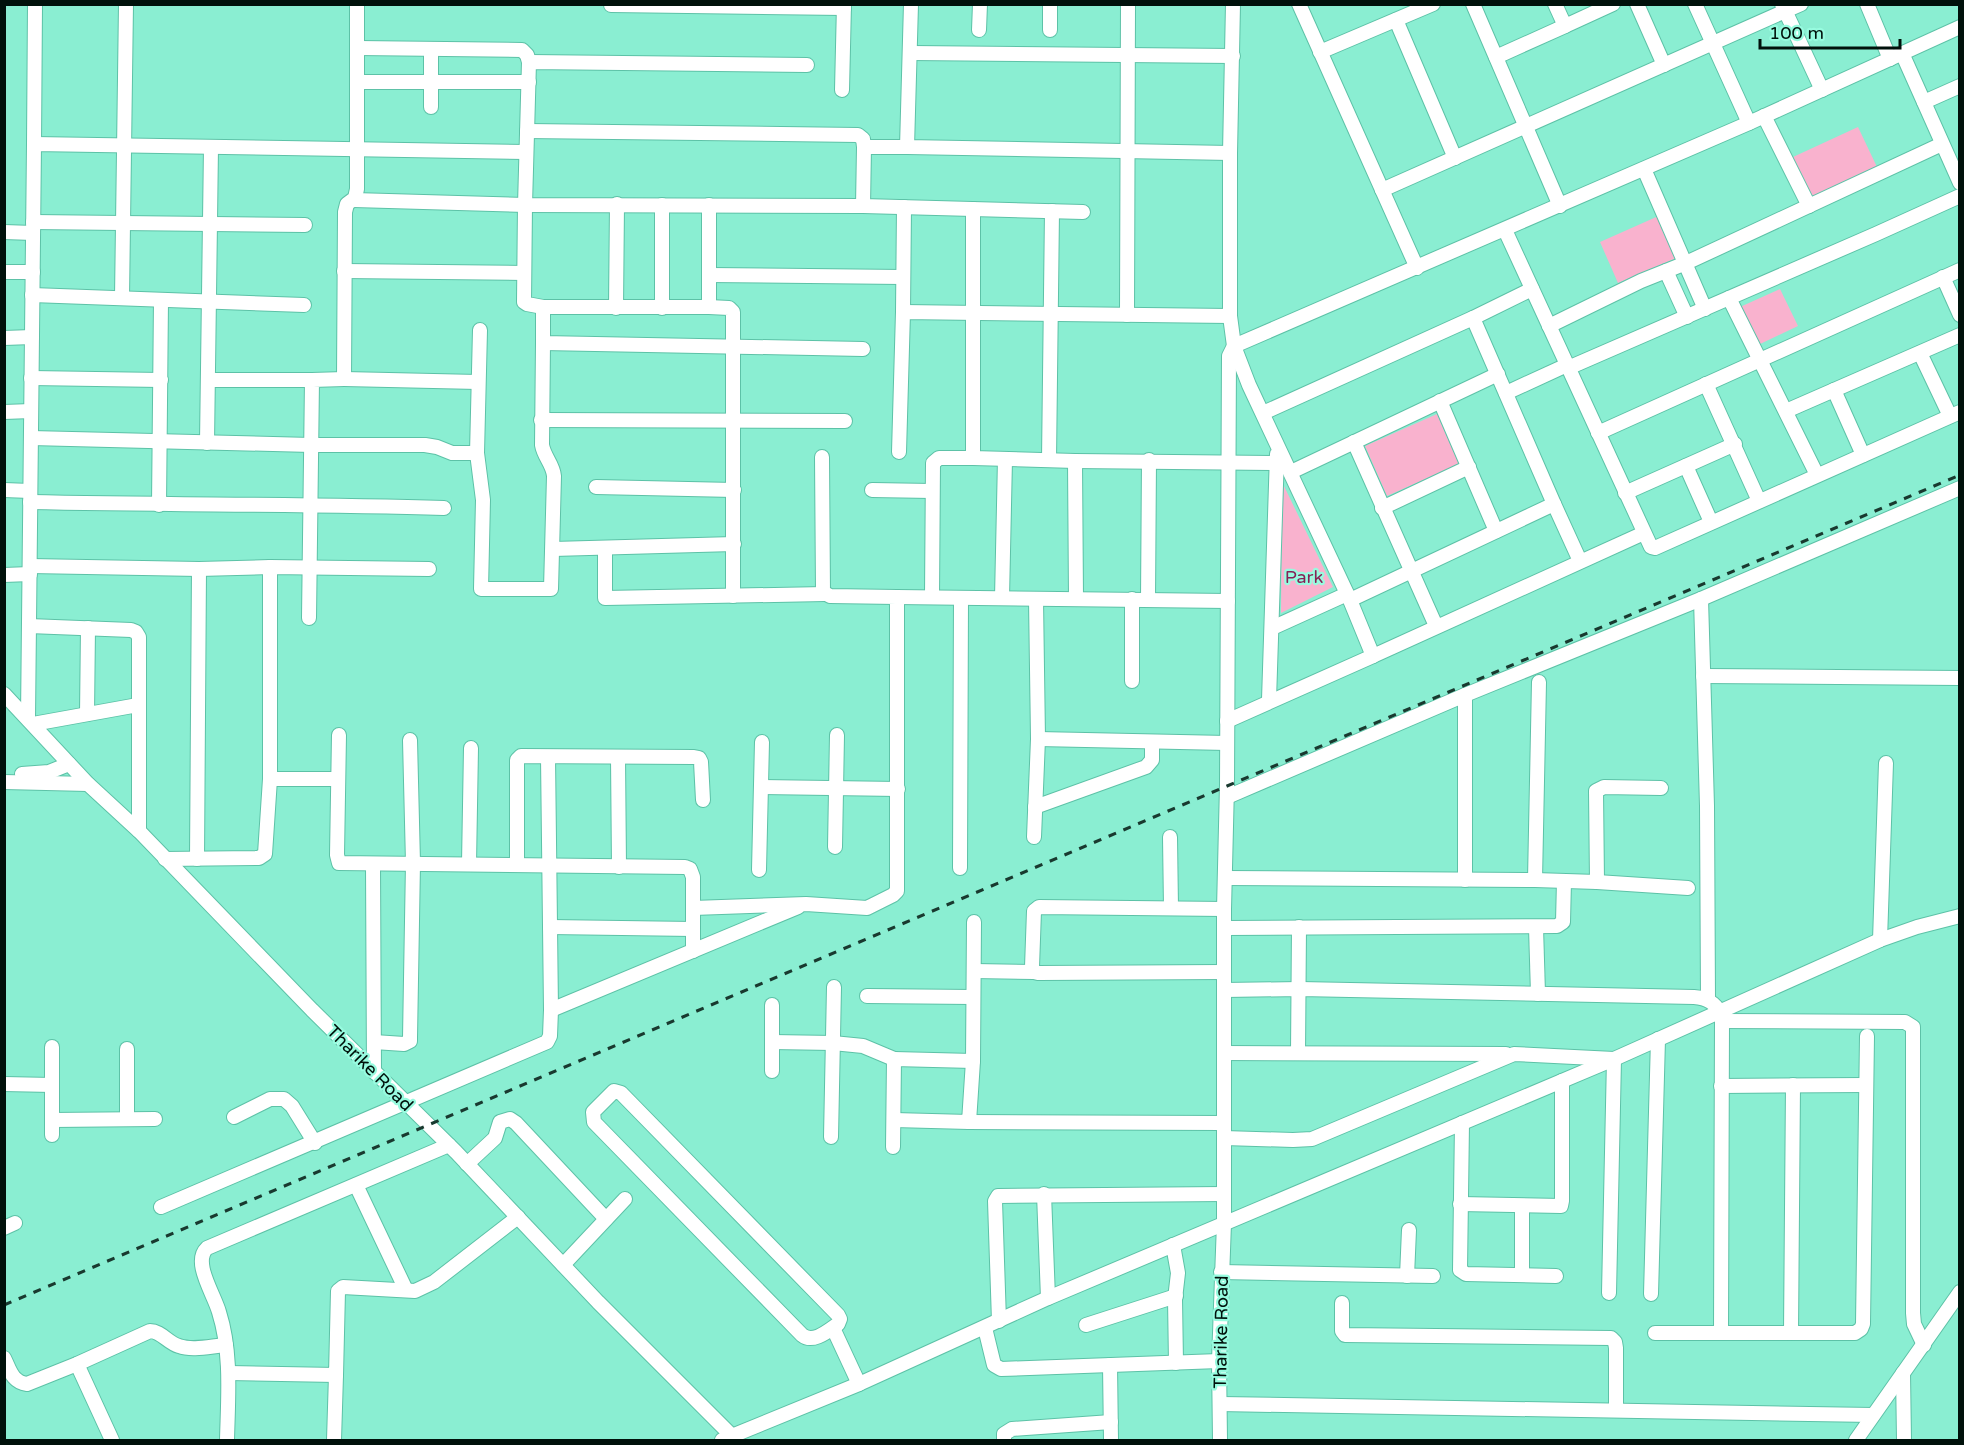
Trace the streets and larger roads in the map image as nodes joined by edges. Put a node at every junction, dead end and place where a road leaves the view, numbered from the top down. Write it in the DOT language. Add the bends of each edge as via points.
graph roads {
  1 [pos="35,4"];
  2 [pos="126,4"];
  3 [pos="357,4"];
  4 [pos="611,4"];
  5 [pos="911,4"];
  6 [pos="980,4"];
  7 [pos="1050,4"];
  8 [pos="1128,4"];
  9 [pos="1233,4"];
  10 [pos="1299,4"];
  11 [pos="1433,4"];
  12 [pos="1473,4"];
  13 [pos="1555,4"];
  14 [pos="1613,4"];
  15 [pos="1637,4"];
  16 [pos="1695,4"];
  17 [pos="1801,4"];
  18 [pos="1867,4"];
  19 [pos="700,5"];
  20 [pos="768,6"];
  21 [pos="844,6"];
  22 [pos="1784,8"];
  23 [pos="1396,20"];
  24 [pos="1565,26"];
  25 [pos="1959,27"];
  26 [pos="979,30"];
  27 [pos="1050,30"];
  28 [pos="1713,43"];
  29 [pos="358,48"];
  30 [pos="431,49"];
  31 [pos="1320,52"];
  32 [pos="911,53"];
  33 [pos="1128,54"];
  34 [pos="1233,56"];
  35 [pos="1896,56"];
  36 [pos="1496,57"];
  37 [pos="529,62"];
  38 [pos="807,65"];
  39 [pos="1664,65"];
  40 [pos="358,82"];
  41 [pos="430,82"];
  42 [pos="529,82"];
  43 [pos="1959,86"];
  44 [pos="842,90"];
  45 [pos="1822,90"];
  46 [pos="1924,102"];
  47 [pos="431,107"];
  48 [pos="1764,116"];
  49 [pos="1749,123"];
  50 [pos="1526,126"];
  51 [pos="527,131"];
  52 [pos="34,144"];
  53 [pos="1942,144"];
  54 [pos="125,146"];
  55 [pos="211,147"];
  56 [pos="864,147"];
  57 [pos="907,147"];
  58 [pos="358,150"];
  59 [pos="1127,151"];
  60 [pos="526,152"];
  61 [pos="1230,153"];
  62 [pos="1455,158"];
  63 [pos="1644,169"];
  64 [pos="1959,183"];
  65 [pos="1382,190"];
  66 [pos="1959,195"];
  67 [pos="354,200"];
  68 [pos="617,204"];
  69 [pos="525,205"];
  70 [pos="662,205"];
  71 [pos="709,205"];
  72 [pos="863,206"];
  73 [pos="1560,206"];
  74 [pos="1809,206"];
  75 [pos="904,207"];
  76 [pos="973,209"];
  77 [pos="1052,212"];
  78 [pos="1083,212"];
  79 [pos="124,223"];
  80 [pos="210,224"];
  81 [pos="305,225"];
  82 [pos="33,227"];
  83 [pos="1505,230"];
  84 [pos="4,232"];
  85 [pos="1686,263"];
  86 [pos="1417,268"];
  87 [pos="1959,270"];
  88 [pos="344,271"];
  89 [pos="1666,271"];
  90 [pos="4,272"];
  91 [pos="33,272"];
  92 [pos="524,273"];
  93 [pos="709,275"];
  94 [pos="903,277"];
  95 [pos="1943,277"];
  96 [pos="1532,289"];
  97 [pos="32,295"];
  98 [pos="122,298"];
  99 [pos="1729,298"];
  100 [pos="161,300"];
  101 [pos="210,301"];
  102 [pos="304,304"];
  103 [pos="543,307"];
  104 [pos="709,307"];
  105 [pos="616,308"];
  106 [pos="662,308"];
  107 [pos="1705,309"];
  108 [pos="903,312"];
  109 [pos="973,313"];
  110 [pos="1051,314"];
  111 [pos="1126,315"];
  112 [pos="1959,315"];
  113 [pos="1230,316"];
  114 [pos="1687,316"];
  115 [pos="1473,318"];
  116 [pos="1549,326"];
  117 [pos="480,330"];
  118 [pos="1959,335"];
  119 [pos="32,337"];
  120 [pos="4,338"];
  121 [pos="543,343"];
  122 [pos="734,345"];
  123 [pos="1234,346"];
  124 [pos="863,349"];
  125 [pos="1920,352"];
  126 [pos="1761,360"];
  127 [pos="1568,367"];
  128 [pos="1497,374"];
  129 [pos="32,378"];
  130 [pos="344,379"];
  131 [pos="161,380"];
  132 [pos="209,380"];
  133 [pos="312,380"];
  134 [pos="478,382"];
  135 [pos="1706,384"];
  136 [pos="1834,390"];
  137 [pos="1506,393"];
  138 [pos="1440,401"];
  139 [pos="31,411"];
  140 [pos="1786,411"];
  141 [pos="4,412"];
  142 [pos="1263,413"];
  143 [pos="1955,414"];
  144 [pos="541,420"];
  145 [pos="732,420"];
  146 [pos="845,421"];
  147 [pos="1598,433"];
  148 [pos="31,438"];
  149 [pos="161,441"];
  150 [pos="1354,442"];
  151 [pos="207,443"];
  152 [pos="1277,443"];
  153 [pos="1735,444"];
  154 [pos="311,445"];
  155 [pos="899,452"];
  156 [pos="477,453"];
  157 [pos="1863,455"];
  158 [pos="822,457"];
  159 [pos="973,458"];
  160 [pos="1005,459"];
  161 [pos="1049,460"];
  162 [pos="1149,460"];
  163 [pos="1075,461"];
  164 [pos="1228,463"];
  165 [pos="1276,463"];
  166 [pos="1686,466"];
  167 [pos="1469,468"];
  168 [pos="1291,472"];
  169 [pos="1817,475"];
  170 [pos="596,487"];
  171 [pos="1959,488"];
  172 [pos="4,490"];
  173 [pos="734,490"];
  174 [pos="872,490"];
  175 [pos="932,490"];
  176 [pos="1625,493"];
  177 [pos="30,496"];
  178 [pos="1759,501"];
  179 [pos="311,504"];
  180 [pos="1554,504"];
  181 [pos="159,505"];
  182 [pos="444,508"];
  183 [pos="1382,508"];
  184 [pos="1711,522"];
  185 [pos="1496,531"];
  186 [pos="1644,533"];
  187 [pos="734,544"];
  188 [pos="605,548"];
  189 [pos="553,549"];
  190 [pos="1580,561"];
  191 [pos="270,567"];
  192 [pos="311,567"];
  193 [pos="199,569"];
  194 [pos="429,569"];
  195 [pos="30,570"];
  196 [pos="1410,571"];
  197 [pos="4,575"];
  198 [pos="825,594"];
  199 [pos="733,596"];
  200 [pos="897,597"];
  201 [pos="932,597"];
  202 [pos="1348,597"];
  203 [pos="961,598"];
  204 [pos="1002,598"];
  205 [pos="1132,598"];
  206 [pos="1036,599"];
  207 [pos="1076,599"];
  208 [pos="1701,599"];
  209 [pos="1148,600"];
  210 [pos="1228,601"];
  211 [pos="309,618"];
  212 [pos="29,626"];
  213 [pos="1436,626"];
  214 [pos="88,628"];
  215 [pos="1272,628"];
  216 [pos="1373,656"];
  217 [pos="1703,676"];
  218 [pos="1959,678"];
  219 [pos="1132,681"];
  220 [pos="1539,682"];
  221 [pos="4,694"];
  222 [pos="1465,695"];
  223 [pos="1269,700"];
  224 [pos="138,705"];
  225 [pos="87,714"];
  226 [pos="31,721"];
  227 [pos="1227,721"];
  228 [pos="339,735"];
  229 [pos="837,735"];
  230 [pos="410,740"];
  231 [pos="1038,740"];
  232 [pos="1152,741"];
  233 [pos="762,742"];
  234 [pos="1227,743"];
  235 [pos="471,748"];
  236 [pos="548,757"];
  237 [pos="618,757"];
  238 [pos="1886,763"];
  239 [pos="69,764"];
  240 [pos="4,774"];
  241 [pos="270,779"];
  242 [pos="337,779"];
  243 [pos="4,782"];
  244 [pos="88,784"];
  245 [pos="761,787"];
  246 [pos="1661,788"];
  247 [pos="837,789"];
  248 [pos="898,789"];
  249 [pos="1227,796"];
  250 [pos="703,800"];
  251 [pos="1035,807"];
  252 [pos="139,831"];
  253 [pos="1034,837"];
  254 [pos="1170,837"];
  255 [pos="835,847"];
  256 [pos="165,859"];
  257 [pos="197,859"];
  258 [pos="412,863"];
  259 [pos="469,864"];
  260 [pos="517,864"];
  261 [pos="373,865"];
  262 [pos="549,865"];
  263 [pos="619,867"];
  264 [pos="960,868"];
  265 [pos="759,870"];
  266 [pos="1225,878"];
  267 [pos="1464,880"];
  268 [pos="1535,880"];
  269 [pos="1564,881"];
  270 [pos="1597,882"];
  271 [pos="1688,888"];
  272 [pos="806,904"];
  273 [pos="693,908"];
  274 [pos="1171,908"];
  275 [pos="1224,909"];
  276 [pos="1959,916"];
  277 [pos="974,922"];
  278 [pos="550,927"];
  279 [pos="1299,927"];
  280 [pos="1536,927"];
  281 [pos="1225,928"];
  282 [pos="693,929"];
  283 [pos="1880,940"];
  284 [pos="693,951"];
  285 [pos="974,971"];
  286 [pos="1034,972"];
  287 [pos="1224,972"];
  288 [pos="834,987"];
  289 [pos="1300,989"];
  290 [pos="1225,990"];
  291 [pos="1538,994"];
  292 [pos="867,996"];
  293 [pos="973,997"];
  294 [pos="1708,1000"];
  295 [pos="772,1005"];
  296 [pos="551,1010"];
  297 [pos="1721,1016"];
  298 [pos="1867,1036"];
  299 [pos="1658,1039"];
  300 [pos="374,1042"];
  301 [pos="772,1042"];
  302 [pos="833,1043"];
  303 [pos="52,1047"];
  304 [pos="127,1049"];
  305 [pos="1224,1053"];
  306 [pos="1299,1053"];
  307 [pos="1514,1054"];
  308 [pos="894,1059"];
  309 [pos="1614,1059"];
  310 [pos="973,1061"];
  311 [pos="772,1071"];
  312 [pos="374,1072"];
  313 [pos="1562,1081"];
  314 [pos="4,1084"];
  315 [pos="52,1084"];
  316 [pos="1793,1085"];
  317 [pos="1866,1085"];
  318 [pos="1721,1086"];
  319 [pos="405,1104"];
  320 [pos="234,1116"];
  321 [pos="52,1119"];
  322 [pos="127,1119"];
  323 [pos="155,1119"];
  324 [pos="894,1119"];
  325 [pos="969,1122"];
  326 [pos="1223,1123"];
  327 [pos="1462,1123"];
  328 [pos="52,1135"];
  329 [pos="831,1137"];
  330 [pos="1224,1138"];
  331 [pos="315,1143"];
  332 [pos="449,1145"];
  333 [pos="892,1147"];
  334 [pos="467,1164"];
  335 [pos="356,1185"];
  336 [pos="1044,1194"];
  337 [pos="1224,1194"];
  338 [pos="625,1199"];
  339 [pos="1460,1204"];
  340 [pos="1522,1206"];
  341 [pos="161,1207"];
  342 [pos="518,1217"];
  343 [pos="606,1219"];
  344 [pos="1224,1223"];
  345 [pos="1408,1230"];
  346 [pos="1173,1245"];
  347 [pos="563,1265"];
  348 [pos="1221,1272"];
  349 [pos="1521,1275"];
  350 [pos="1407,1276"];
  351 [pos="1433,1276"];
  352 [pos="1556,1276"];
  353 [pos="406,1290"];
  354 [pos="1959,1292"];
  355 [pos="1609,1293"];
  356 [pos="1651,1294"];
  357 [pos="1176,1296"];
  358 [pos="1048,1298"];
  359 [pos="1342,1303"];
  360 [pos="1945,1314"];
  361 [pos="1959,1314"];
  362 [pos="999,1321"];
  363 [pos="1086,1325"];
  364 [pos="833,1328"];
  365 [pos="985,1328"];
  366 [pos="1655,1333"];
  367 [pos="1721,1333"];
  368 [pos="1791,1333"];
  369 [pos="226,1345"];
  370 [pos="1924,1345"];
  371 [pos="4,1358"];
  372 [pos="1219,1361"];
  373 [pos="1176,1363"];
  374 [pos="77,1364"];
  375 [pos="1110,1365"];
  376 [pos="229,1373"];
  377 [pos="1904,1373"];
  378 [pos="336,1375"];
  379 [pos="859,1384"];
  380 [pos="1220,1404"];
  381 [pos="1616,1409"];
  382 [pos="1873,1415"];
  383 [pos="1111,1422"];
  384 [pos="730,1439"];
  385 [pos="112,1440"];
  386 [pos="227,1440"];
  387 [pos="334,1440"];
  388 [pos="1004,1440"];
  389 [pos="1112,1440"];
  390 [pos="1220,1440"];
  391 [pos="1856,1440"];
  392 [pos="1904,1440"];
  1 -- 52 [label="street"];
  2 -- 54 [label="street"];
  3 -- 29 [label="street"];
  4 -- 19 [label="street"];
  5 -- 32 [label="street"];
  6 -- 26 [label="street"];
  7 -- 27 [label="street"];
  8 -- 33 [label="street"];
  9 -- 34 [label="street"];
  10 -- 31 [label="street"];
  11 -- 23 [label="street"];
  12 -- 36 [label="street"];
  13 -- 24 [label="street"];
  14 -- 24 [label="street"];
  15 -- 39 [label="street"];
  16 -- 28 [label="street"];
  17 -- 22 [label="street"];
  18 -- 35 [label="street"];
  19 -- 20 [label="street"];
  20 -- 21 [label="street"];
  21 -- 44 [label="street"];
  22 -- 28 [label="street"];
  22 -- 45 [label="street"];
  23 -- 31 [label="street"];
  23 -- 62 [label="street"];
  24 -- 36 [label="street"];
  25 -- 35 [label="street"];
  28 -- 39 [label="street"];
  28 -- 49 [label="street"];
  29 -- 30 [label="street"];
  29 -- 40 [label="street"];
  30 -- 37 [label="street" via="522,50"];
  30 -- 41 [label="street"];
  31 -- 65 [label="street"];
  32 -- 33 [label="street"];
  32 -- 57 [label="street"];
  33 -- 34 [label="street"];
  33 -- 59 [label="street"];
  34 -- 61 [label="street"];
  35 -- 45 [label="street"];
  35 -- 46 [label="street"];
  36 -- 50 [label="street"];
  37 -- 38 [label="street"];
  37 -- 42 [label="street"];
  39 -- 50 [label="street"];
  40 -- 41 [label="street"];
  40 -- 58 [label="street"];
  41 -- 42 [label="street"];
  41 -- 47 [label="street"];
  42 -- 51 [label="street"];
  43 -- 46 [label="street"];
  45 -- 48 [label="street"];
  46 -- 53 [label="street"];
  48 -- 49 [label="street"];
  48 -- 74 [label="street"];
  49 -- 63 [label="street"];
  50 -- 62 [label="street"];
  50 -- 73 [label="street"];
  51 -- 56 [label="street" via="858,135"];
  51 -- 60 [label="street"];
  52 -- 54 [label="street"];
  52 -- 82 [label="street"];
  53 -- 64 [label="street"];
  53 -- 74 [label="street"];
  54 -- 55 [label="street"];
  54 -- 79 [label="street"];
  55 -- 58 [label="street"];
  55 -- 80 [label="street"];
  56 -- 57 [label="street"];
  56 -- 72 [label="street"];
  57 -- 59 [label="street"];
  58 -- 60 [label="street"];
  58 -- 67 [label="street"];
  59 -- 61 [label="street"];
  59 -- 111 [label="street"];
  60 -- 69 [label="street"];
  61 -- 113 [label="street"];
  62 -- 65 [label="street"];
  63 -- 73 [label="street"];
  63 -- 85 [label="street"];
  65 -- 86 [label="street"];
  66 -- 99 [label="street"];
  67 -- 69 [label="street"];
  67 -- 88 [label="street" via="345,207"];
  68 -- 69 [label="street"];
  68 -- 70 [label="street"];
  68 -- 105 [label="street"];
  69 -- 92 [label="street"];
  70 -- 71 [label="street"];
  70 -- 106 [label="street"];
  71 -- 72 [label="street"];
  71 -- 93 [label="street"];
  72 -- 75 [label="street"];
  73 -- 83 [label="street"];
  74 -- 85 [label="street"];
  75 -- 76 [label="street"];
  75 -- 94 [label="street"];
  76 -- 77 [label="street"];
  76 -- 109 [label="street"];
  77 -- 78 [label="street"];
  77 -- 110 [label="street"];
  79 -- 80 [label="street"];
  79 -- 82 [label="street"];
  79 -- 98 [label="street"];
  80 -- 81 [label="street"];
  80 -- 101 [label="street"];
  82 -- 84 [label="street"];
  82 -- 91 [label="street"];
  83 -- 86 [label="street"];
  83 -- 96 [label="street"];
  85 -- 89 [label="street"];
  85 -- 107 [label="street"];
  86 -- 123 [label="street"];
  87 -- 95 [label="street"];
  88 -- 92 [label="street"];
  88 -- 130 [label="street"];
  89 -- 114 [label="street"];
  89 -- 116 [label="street"];
  90 -- 91 [label="street"];
  91 -- 97 [label="street"];
  92 -- 103 [label="street" via="524,302"];
  93 -- 94 [label="street"];
  93 -- 104 [label="street"];
  94 -- 108 [label="street"];
  95 -- 112 [label="street"];
  95 -- 126 [label="street"];
  96 -- 115 [label="street"];
  96 -- 116 [label="street"];
  97 -- 98 [label="street"];
  97 -- 119 [label="street"];
  98 -- 100 [label="street"];
  99 -- 107 [label="street"];
  99 -- 126 [label="street"];
  100 -- 101 [label="street"];
  100 -- 131 [label="street"];
  101 -- 102 [label="street"];
  101 -- 132 [label="street"];
  103 -- 105 [label="street"];
  103 -- 121 [label="street"];
  104 -- 106 [label="street"];
  104 -- 122 [label="street" via="729,308 733,312"];
  105 -- 106 [label="street"];
  107 -- 114 [label="street"];
  108 -- 109 [label="street"];
  108 -- 155 [label="street"];
  109 -- 110 [label="street"];
  109 -- 159 [label="street"];
  110 -- 111 [label="street"];
  110 -- 161 [label="street"];
  111 -- 113 [label="street"];
  113 -- 123 [label="street"];
  114 -- 127 [label="street"];
  115 -- 128 [label="street"];
  115 -- 142 [label="street"];
  116 -- 127 [label="street"];
  117 -- 134 [label="street"];
  118 -- 125 [label="street"];
  119 -- 120 [label="street"];
  119 -- 129 [label="street"];
  121 -- 122 [label="street"];
  121 -- 144 [label="street"];
  122 -- 124 [label="street"];
  122 -- 145 [label="street"];
  123 -- 142 [label="street"];
  123 -- 164 [label="street, Tharike Road" via="1229,356"];
  125 -- 136 [label="street"];
  125 -- 143 [label="street"];
  126 -- 135 [label="street"];
  126 -- 140 [label="street"];
  127 -- 137 [label="street"];
  127 -- 147 [label="street"];
  128 -- 137 [label="street"];
  128 -- 138 [label="street"];
  129 -- 131 [label="street"];
  129 -- 139 [label="street"];
  130 -- 133 [label="street"];
  130 -- 134 [label="street"];
  131 -- 149 [label="street"];
  132 -- 133 [label="street"];
  132 -- 151 [label="street"];
  133 -- 154 [label="street"];
  134 -- 156 [label="street"];
  135 -- 147 [label="street"];
  135 -- 153 [label="street"];
  136 -- 140 [label="street"];
  136 -- 157 [label="street"];
  137 -- 180 [label="street"];
  138 -- 150 [label="street"];
  138 -- 167 [label="street"];
  139 -- 141 [label="street"];
  139 -- 148 [label="street"];
  140 -- 169 [label="street"];
  142 -- 152 [label="street"];
  143 -- 157 [label="street"];
  144 -- 145 [label="street"];
  144 -- 189 [label="street" via="542,449 554,473"];
  145 -- 146 [label="street"];
  145 -- 173 [label="street"];
  147 -- 176 [label="street"];
  148 -- 149 [label="street"];
  148 -- 177 [label="street"];
  149 -- 151 [label="street"];
  149 -- 181 [label="street"];
  150 -- 168 [label="street"];
  150 -- 183 [label="street"];
  151 -- 154 [label="street"];
  152 -- 165 [label="street"];
  152 -- 168 [label="street"];
  153 -- 166 [label="street"];
  153 -- 178 [label="street"];
  154 -- 156 [label="street" via="425,445 452,453"];
  154 -- 179 [label="street"];
  156 -- 189 [label="street" via="483,500 481,589 551,589"];
  157 -- 169 [label="street"];
  158 -- 198 [label="street"];
  159 -- 160 [label="street"];
  159 -- 175 [label="street" via="935,459"];
  160 -- 161 [label="street"];
  160 -- 204 [label="street"];
  161 -- 163 [label="street"];
  162 -- 163 [label="street"];
  162 -- 164 [label="street"];
  162 -- 209 [label="street"];
  163 -- 207 [label="street"];
  164 -- 165 [label="street"];
  164 -- 210 [label="street, Tharike Road"];
  165 -- 215 [label="street"];
  166 -- 176 [label="street"];
  166 -- 184 [label="street"];
  167 -- 183 [label="street"];
  167 -- 185 [label="street"];
  168 -- 202 [label="street"];
  169 -- 178 [label="street"];
  170 -- 173 [label="street"];
  171 -- 208 [label="street"];
  172 -- 177 [label="street"];
  173 -- 187 [label="street"];
  174 -- 175 [label="street"];
  175 -- 201 [label="street"];
  176 -- 186 [label="street"];
  177 -- 181 [label="street"];
  177 -- 195 [label="street"];
  178 -- 184 [label="street"];
  179 -- 181 [label="street"];
  179 -- 182 [label="street"];
  179 -- 192 [label="street"];
  180 -- 185 [label="street"];
  180 -- 190 [label="street"];
  183 -- 196 [label="street"];
  184 -- 186 [label="street" via="1655,548 1648,544"];
  185 -- 196 [label="street"];
  186 -- 190 [label="street"];
  187 -- 188 [label="street"];
  187 -- 199 [label="street"];
  188 -- 189 [label="street"];
  188 -- 199 [label="street" via="605,598"];
  190 -- 213 [label="street"];
  191 -- 192 [label="street"];
  191 -- 193 [label="street"];
  191 -- 241 [label="street"];
  192 -- 194 [label="street"];
  192 -- 211 [label="street"];
  193 -- 195 [label="street"];
  193 -- 257 [label="street"];
  195 -- 197 [label="street"];
  195 -- 212 [label="street"];
  196 -- 202 [label="street"];
  196 -- 213 [label="street"];
  198 -- 199 [label="street"];
  198 -- 200 [label="street"];
  200 -- 201 [label="street"];
  200 -- 248 [label="street"];
  201 -- 203 [label="street"];
  202 -- 215 [label="street"];
  202 -- 216 [label="street"];
  203 -- 204 [label="street"];
  203 -- 264 [label="street"];
  204 -- 206 [label="street"];
  205 -- 207 [label="street"];
  205 -- 209 [label="street"];
  205 -- 219 [label="street"];
  206 -- 207 [label="street"];
  206 -- 231 [label="street"];
  208 -- 217 [label="street"];
  208 -- 222 [label="street"];
  209 -- 210 [label="street"];
  210 -- 227 [label="street, Tharike Road"];
  212 -- 214 [label="street"];
  212 -- 226 [label="street"];
  213 -- 216 [label="street"];
  214 -- 224 [label="street" via="131,630 139,636"];
  214 -- 225 [label="street"];
  215 -- 223 [label="street"];
  216 -- 223 [label="street"];
  217 -- 218 [label="street"];
  217 -- 294 [label="street"];
  220 -- 268 [label="street"];
  221 -- 226 [label="street, Tharike Road"];
  222 -- 249 [label="street"];
  222 -- 267 [label="street"];
  223 -- 227 [label="street"];
  224 -- 225 [label="street"];
  224 -- 252 [label="street"];
  225 -- 226 [label="street"];
  226 -- 239 [label="street, Tharike Road"];
  227 -- 234 [label="street, Tharike Road"];
  228 -- 242 [label="street"];
  229 -- 247 [label="street"];
  230 -- 258 [label="street"];
  231 -- 232 [label="street"];
  231 -- 251 [label="street"];
  232 -- 234 [label="street"];
  232 -- 251 [label="street" via="1152,760 1146,767"];
  233 -- 245 [label="street"];
  234 -- 249 [label="street, Tharike Road"];
  235 -- 259 [label="street"];
  236 -- 237 [label="street"];
  236 -- 260 [label="street" via="521,756 517,760"];
  236 -- 262 [label="street"];
  237 -- 250 [label="street" via="699,758"];
  237 -- 263 [label="street"];
  238 -- 283 [label="street"];
  239 -- 240 [label="street" via="50,772"];
  239 -- 244 [label="street, Tharike Road"];
  241 -- 242 [label="street"];
  241 -- 257 [label="street" via="265,854 258,858"];
  242 -- 261 [label="street" via="337,859 340,864"];
  243 -- 244 [label="street"];
  244 -- 252 [label="street, Tharike Road"];
  245 -- 247 [label="street"];
  245 -- 265 [label="street"];
  246 -- 270 [label="street" via="1604,787 1596,791"];
  247 -- 248 [label="street"];
  247 -- 255 [label="street"];
  248 -- 272 [label="street" via="897,891 867,908"];
  249 -- 266 [label="street, Tharike Road"];
  251 -- 253 [label="street"];
  252 -- 256 [label="street, Tharike Road"];
  254 -- 274 [label="street"];
  256 -- 257 [label="street"];
  256 -- 312 [label="street, Tharike Road"];
  258 -- 259 [label="street"];
  258 -- 261 [label="street"];
  258 -- 300 [label="street" via="411,1038 404,1044"];
  259 -- 260 [label="street"];
  260 -- 262 [label="street"];
  261 -- 300 [label="street"];
  262 -- 263 [label="street"];
  262 -- 278 [label="street"];
  263 -- 273 [label="street" via="690,869"];
  266 -- 267 [label="street"];
  266 -- 275 [label="street, Tharike Road"];
  267 -- 268 [label="street"];
  268 -- 269 [label="street"];
  269 -- 270 [label="street"];
  269 -- 280 [label="street" via="1563,922"];
  270 -- 271 [label="street"];
  272 -- 273 [label="street"];
  272 -- 284 [label="street"];
  273 -- 282 [label="street"];
  274 -- 275 [label="street"];
  274 -- 286 [label="street" via="1037,908"];
  275 -- 281 [label="street, Tharike Road"];
  276 -- 283 [label="street"];
  277 -- 285 [label="street"];
  278 -- 282 [label="street"];
  278 -- 296 [label="street"];
  279 -- 280 [label="street"];
  279 -- 281 [label="street"];
  279 -- 289 [label="street"];
  280 -- 291 [label="street"];
  281 -- 287 [label="street, Tharike Road"];
  282 -- 284 [label="street"];
  283 -- 297 [label="street"];
  284 -- 296 [label="street"];
  285 -- 286 [label="street"];
  285 -- 293 [label="street"];
  286 -- 287 [label="street"];
  287 -- 290 [label="street, Tharike Road"];
  288 -- 302 [label="street"];
  289 -- 290 [label="street"];
  289 -- 291 [label="street"];
  289 -- 306 [label="street"];
  290 -- 305 [label="street, Tharike Road"];
  291 -- 294 [label="street"];
  292 -- 293 [label="street"];
  293 -- 310 [label="street"];
  294 -- 297 [label="street"];
  295 -- 301 [label="street"];
  296 -- 319 [label="street" via="547,1042"];
  297 -- 299 [label="street"];
  297 -- 318 [label="street"];
  297 -- 370 [label="street" via="1912,1025 1914,1324"];
  298 -- 317 [label="street"];
  299 -- 309 [label="street"];
  299 -- 356 [label="street"];
  300 -- 312 [label="street"];
  301 -- 302 [label="street"];
  301 -- 311 [label="street"];
  302 -- 308 [label="street" via="863,1046"];
  302 -- 329 [label="street"];
  303 -- 315 [label="street"];
  304 -- 322 [label="street"];
  305 -- 306 [label="street"];
  305 -- 326 [label="street, Tharike Road"];
  306 -- 307 [label="street"];
  307 -- 309 [label="street"];
  307 -- 330 [label="street" via="1312,1139"];
  308 -- 310 [label="street"];
  308 -- 324 [label="street"];
  309 -- 313 [label="street"];
  309 -- 355 [label="street"];
  310 -- 325 [label="street"];
  312 -- 319 [label="street, Tharike Road"];
  313 -- 327 [label="street"];
  313 -- 340 [label="street" via="1562,1204"];
  314 -- 315 [label="street"];
  315 -- 321 [label="street"];
  316 -- 317 [label="street"];
  316 -- 318 [label="street"];
  316 -- 368 [label="street"];
  317 -- 368 [label="street" via="1863,1323 1855,1333"];
  318 -- 367 [label="street"];
  319 -- 331 [label="street"];
  319 -- 332 [label="street, Tharike Road"];
  320 -- 331 [label="street" via="270,1099 284,1099"];
  321 -- 322 [label="street"];
  321 -- 328 [label="street"];
  322 -- 323 [label="street"];
  324 -- 325 [label="street"];
  324 -- 333 [label="street"];
  325 -- 326 [label="street"];
  326 -- 330 [label="street, Tharike Road"];
  327 -- 339 [label="street"];
  327 -- 344 [label="street"];
  330 -- 337 [label="street, Tharike Road"];
  331 -- 341 [label="street"];
  332 -- 334 [label="street, Tharike Road"];
  332 -- 335 [label="street"];
  334 -- 342 [label="street, Tharike Road"];
  334 -- 343 [label="street" via="495,1138 500,1122 510,1119"];
  335 -- 353 [label="street"];
  335 -- 369 [label="street" via="203,1252 201,1263 219,1310"];
  336 -- 337 [label="street"];
  336 -- 358 [label="street"];
  336 -- 362 [label="street" via="1001,1194 996,1198"];
  337 -- 344 [label="street, Tharike Road"];
  338 -- 343 [label="street"];
  339 -- 340 [label="street"];
  339 -- 349 [label="street" via="1460,1270 1466,1274"];
  340 -- 349 [label="street"];
  342 -- 347 [label="street, Tharike Road"];
  342 -- 353 [label="street" via="428,1286"];
  343 -- 347 [label="street"];
  344 -- 346 [label="street"];
  344 -- 348 [label="street, Tharike Road"];
  345 -- 350 [label="street"];
  346 -- 357 [label="street" via="1178,1273"];
  346 -- 358 [label="street"];
  347 -- 384 [label="street, Tharike Road"];
  348 -- 350 [label="street"];
  348 -- 372 [label="street, Tharike Road"];
  349 -- 352 [label="street"];
  350 -- 351 [label="street"];
  353 -- 378 [label="street" via="343,1287 338,1291"];
  354 -- 360 [label="street"];
  357 -- 363 [label="street"];
  357 -- 373 [label="street"];
  358 -- 362 [label="street"];
  359 -- 381 [label="street" via="1345,1335 1611,1338 1616,1348"];
  360 -- 361 [label="street"];
  360 -- 370 [label="street"];
  362 -- 365 [label="street"];
  364 -- 364 [label="street" via="840,1322 838,1315 621,1093 611,1093 593,1112 594,1122 806,1339"];
  364 -- 379 [label="street"];
  365 -- 375 [label="street" via="992,1360 999,1369"];
  365 -- 379 [label="street"];
  366 -- 367 [label="street"];
  367 -- 368 [label="street"];
  369 -- 374 [label="street" via="178,1346 150,1331"];
  369 -- 376 [label="street"];
  370 -- 377 [label="street"];
  371 -- 374 [label="street" via="13,1378 27,1384"];
  372 -- 373 [label="street"];
  372 -- 380 [label="street, Tharike Road"];
  373 -- 375 [label="street"];
  374 -- 385 [label="street"];
  375 -- 383 [label="street"];
  376 -- 378 [label="street"];
  376 -- 386 [label="street"];
  377 -- 382 [label="street"];
  377 -- 392 [label="street"];
  378 -- 387 [label="street"];
  379 -- 384 [label="street"];
  380 -- 381 [label="street"];
  380 -- 390 [label="street, Tharike Road"];
  381 -- 382 [label="street"];
  382 -- 391 [label="street"];
  383 -- 388 [label="street" via="1012,1429 1004,1434"];
  383 -- 389 [label="street"];
}
